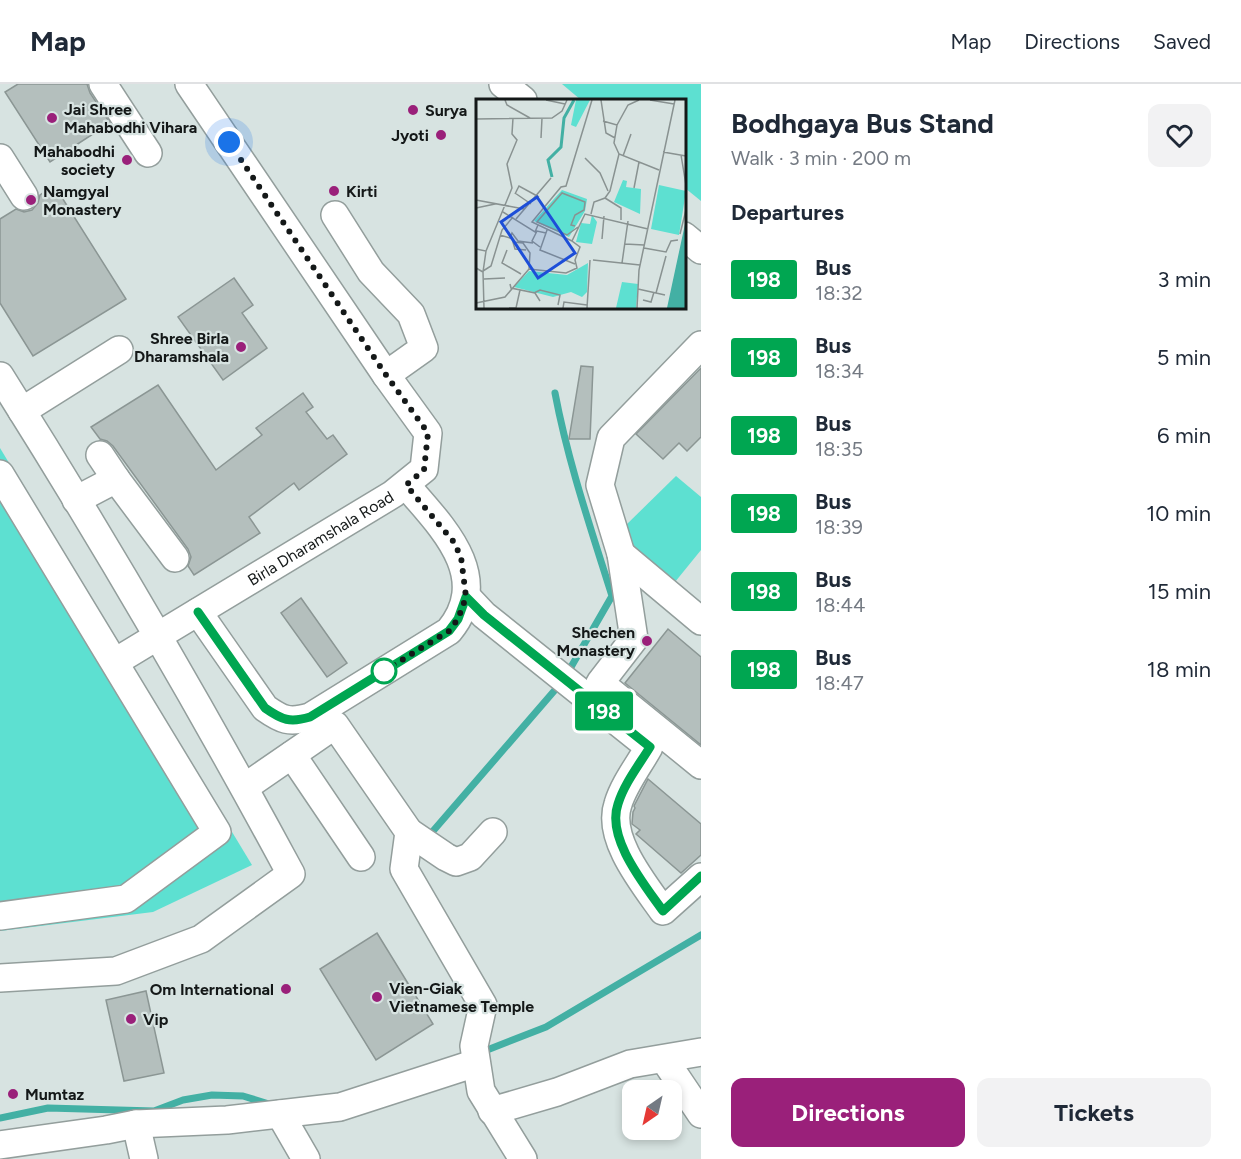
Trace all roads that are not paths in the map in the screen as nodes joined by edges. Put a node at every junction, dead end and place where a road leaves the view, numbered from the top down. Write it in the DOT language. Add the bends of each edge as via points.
graph roads {
  1 [pos="103,84"];
  2 [pos="189,84"];
  3 [pos="503,84"];
  4 [pos="522,99"];
  5 [pos="148,153"];
  6 [pos="0,158"];
  7 [pos="24,196"];
  8 [pos="335,215"];
  9 [pos="686,238"];
  10 [pos="701,250"];
  11 [pos="701,345"];
  12 [pos="119,350"];
  13 [pos="386,375"];
  14 [pos="0,376"];
  15 [pos="22,411"];
  16 [pos="100,455"];
  17 [pos="0,474"];
  18 [pos="116,479"];
  19 [pos="406,485"];
  20 [pos="76,500"];
  21 [pos="621,554"];
  22 [pos="175,558"];
  23 [pos="466,597"];
  24 [pos="198,612"];
  25 [pos="701,621"];
  26 [pos="159,636"];
  27 [pos="115,662"];
  28 [pos="292,755"];
  29 [pos="701,765"];
  30 [pos="244,787"];
  31 [pos="493,832"];
  32 [pos="410,833"];
  33 [pos="361,856"];
  34 [pos="701,876"];
  35 [pos="0,916"];
  36 [pos="0,978"];
  37 [pos="701,1052"];
  38 [pos="475,1054"];
  39 [pos="664,1059"];
  40 [pos="492,1111"];
  41 [pos="280,1114"];
  42 [pos="701,1114"];
  43 [pos="135,1124"];
  44 [pos="0,1144"];
  45 [pos="144,1159"];
  46 [pos="306,1159"];
  47 [pos="523,1159"];
  1 -- 5 [label="street"];
  2 -- 13 [label="street, Birla Dharamshala Road"];
  3 -- 4 [label="street"];
  6 -- 7 [label="street"];
  8 -- 13 [label="street" via="371,272 411,314 424,348"];
  9 -- 10 [label="street"];
  11 -- 21 [label="street" via="611,438 600,485"];
  12 -- 15 [label="street"];
  13 -- 19 [label="street, Birla Dharamshala Road" via="428,433 424,470"];
  14 -- 15 [label="street"];
  15 -- 20 [label="street"];
  16 -- 18 [label="street"];
  17 -- 27 [label="street"];
  18 -- 20 [label="street"];
  18 -- 22 [label="street"];
  19 -- 23 [label="street" via="453,541 461,557"];
  19 -- 24 [label="street, Birla Dharamshala Road"];
  20 -- 26 [label="street"];
  21 -- 25 [label="street"];
  21 -- 29 [label="street" via="634,639 600,683"];
  23 -- 24 [label="street" via="449,631 310,717 296,721 279,718 265,708"];
  23 -- 34 [label="street" via="650,747 615,812 624,851 663,911"];
  24 -- 26 [label="street, Birla Dharamshala Road"];
  26 -- 27 [label="street, Birla Dharamshala Road"];
  26 -- 30 [label="street"];
  27 -- 35 [label="street" via="217,832 126,899"];
  28 -- 30 [label="street"];
  28 -- 32 [label="street" via="335,725"];
  28 -- 33 [label="street"];
  30 -- 36 [label="street" via="291,874 201,939 116,970"];
  31 -- 32 [label="street" via="470,857 456,862"];
  32 -- 38 [label="street" via="404,869 483,1005"];
  37 -- 39 [label="street"];
  38 -- 40 [label="street" via="481,1091"];
  38 -- 41 [label="street" via="340,1107"];
  39 -- 40 [label="street" via="630,1064"];
  39 -- 42 [label="street"];
  40 -- 47 [label="street"];
  41 -- 43 [label="street"];
  41 -- 46 [label="street"];
  43 -- 44 [label="street"];
  43 -- 45 [label="street"];
}
